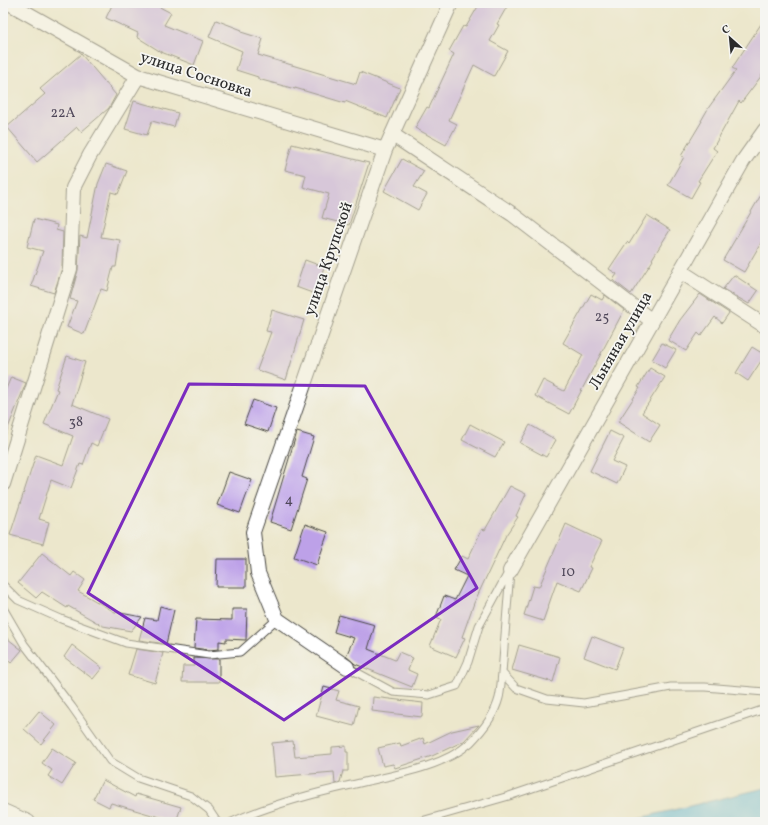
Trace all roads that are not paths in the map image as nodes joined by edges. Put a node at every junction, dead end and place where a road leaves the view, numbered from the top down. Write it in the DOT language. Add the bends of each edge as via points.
graph roads {
  1 [pos="9,3"];
  2 [pos="451,3"];
  3 [pos="138,76"];
  4 [pos="765,130"];
  5 [pos="393,135"];
  6 [pos="385,150"];
  7 [pos="680,271"];
  8 [pos="652,321"];
  9 [pos="765,326"];
  10 [pos="3,484"];
  11 [pos="510,571"];
  12 [pos="3,585"];
  13 [pos="3,608"];
  14 [pos="277,619"];
  15 [pos="347,667"];
  16 [pos="502,674"];
  17 [pos="765,692"];
  18 [pos="765,709"];
  19 [pos="3,811"];
  20 [pos="28,822"];
  21 [pos="217,822"];
  22 [pos="232,822"];
  23 [pos="418,822"];
  1 -- 3 [label="street, улица Сосновка"];
  2 -- 5 [label="street, улица Крупской"];
  3 -- 6 [label="street, улица Сосновка"];
  3 -- 10 [label="street" via="90,154 73,188 70,269"];
  4 -- 7 [label="street, Льняная улица" via="743,161"];
  5 -- 6 [label="street, улица Крупской"];
  5 -- 8 [label="street" via="512,214"];
  6 -- 14 [label="street, улица Крупской" via="252,532 258,573"];
  7 -- 8 [label="street, Льняная улица"];
  7 -- 9 [label="street"];
  8 -- 11 [label="street, Льняная улица"];
  11 -- 15 [label="lane" via="479,626 468,662 456,686 429,695 394,692"];
  11 -- 16 [label="lane"];
  12 -- 14 [label="lane" via="18,600 61,620 126,643 209,655 240,652"];
  13 -- 21 [label="lane" via="24,644 110,761 138,778 192,796 209,810"];
  14 -- 15 [label="street"];
  16 -- 17 [label="lane" via="516,688 547,699 584,703 671,687"];
  16 -- 22 [label="lane" via="499,698 489,720 469,743 442,760 311,795"];
  18 -- 23 [label="lane" via="509,796"];
  19 -- 20 [label="street"];
}
